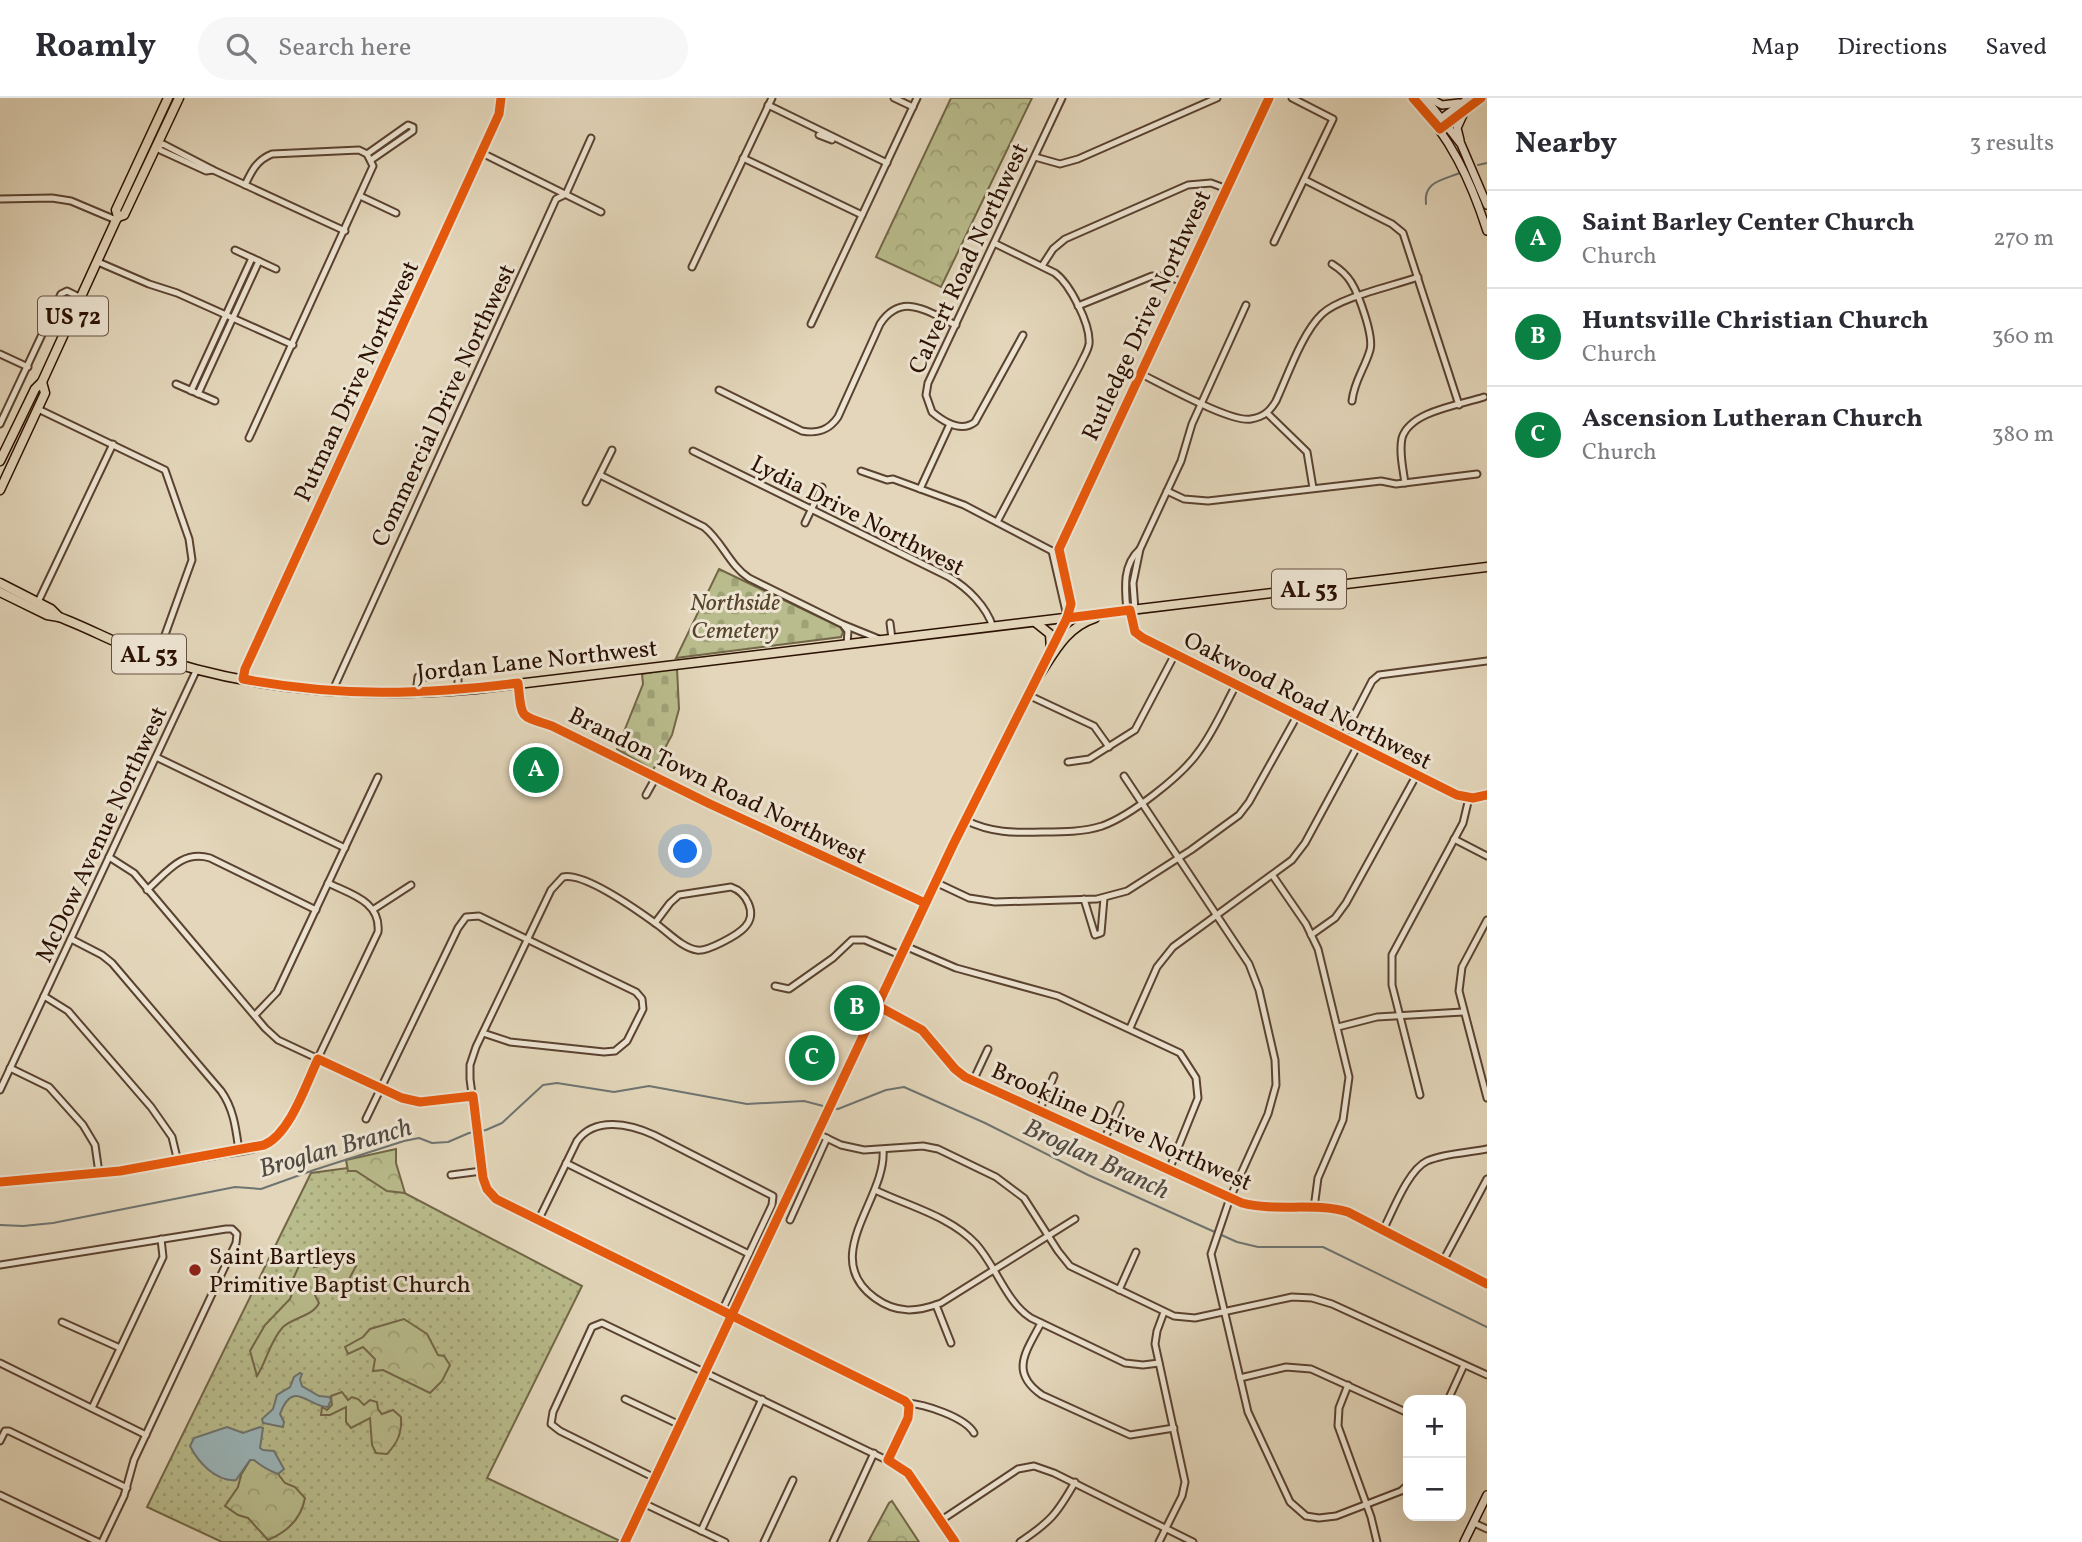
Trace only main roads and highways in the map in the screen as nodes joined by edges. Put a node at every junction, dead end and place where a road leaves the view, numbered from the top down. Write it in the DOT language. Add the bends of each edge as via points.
graph roads {
  1 [pos="168,98"];
  2 [pos="178,98"];
  3 [pos="1413,98"];
  4 [pos="1427,98"];
  5 [pos="1481,98"];
  6 [pos="1468,102"];
  7 [pos="1440,124"];
  8 [pos="154,128"];
  9 [pos="147,142"];
  10 [pos="1461,144"];
  11 [pos="158,145"];
  12 [pos="150,159"];
  13 [pos="1487,205"];
  14 [pos="117,218"];
  15 [pos="1487,231"];
  16 [pos="43,382"];
  17 [pos="0,461"];
  18 [pos="0,490"];
  19 [pos="1487,567"];
  20 [pos="0,583"];
  21 [pos="0,592"];
  22 [pos="1109,613"];
  23 [pos="60,617"];
  24 [pos="1035,622"];
  25 [pos="1051,650"];
  26 [pos="1040,674"];
  27 [pos="1487,1495"];
  28 [pos="1464,1542"];
  1 -- 8 [label="main road, US 72"];
  2 -- 11 [label="main road, US 72"];
  3 -- 7 [label="main road"];
  4 -- 6 [label="main road" via="1442,105"];
  4 -- 7 [label="main road"];
  5 -- 6 [label="main road"];
  6 -- 7 [label="main road"];
  6 -- 10 [label="main road" via="1458,121"];
  7 -- 10 [label="main road"];
  7 -- 15 [label="main road"];
  8 -- 9 [label="main road, US 72"];
  8 -- 11 [label="main road"];
  9 -- 12 [label="main road"];
  9 -- 14 [label="main road, US 72" via="116,210"];
  10 -- 13 [label="main road"];
  11 -- 12 [label="main road, US 72"];
  12 -- 14 [label="main road, US 72" via="124,215"];
  14 -- 16 [label="main road, US 72"];
  16 -- 17 [label="main road, US 72" via="35,389"];
  16 -- 18 [label="main road, US 72" via="45,393"];
  19 -- 22 [label="main road, Jordan Lane Northwest / AL 53"];
  20 -- 23 [label="main road, Jordan Lane Northwest / AL 53"];
  21 -- 23 [label="main road, Jordan Lane Northwest / AL 53"];
  22 -- 24 [label="main road, Jordan Lane Northwest / AL 53"];
  22 -- 26 [label="main road" via="1087,620 1064,636"];
  23 -- 24 [label="main road, Jordan Lane Northwest / AL 53" via="197,669 332,692 416,693"];
  24 -- 25 [label="main road" via="1050,634"];
  27 -- 28 [label="main road"];
}
